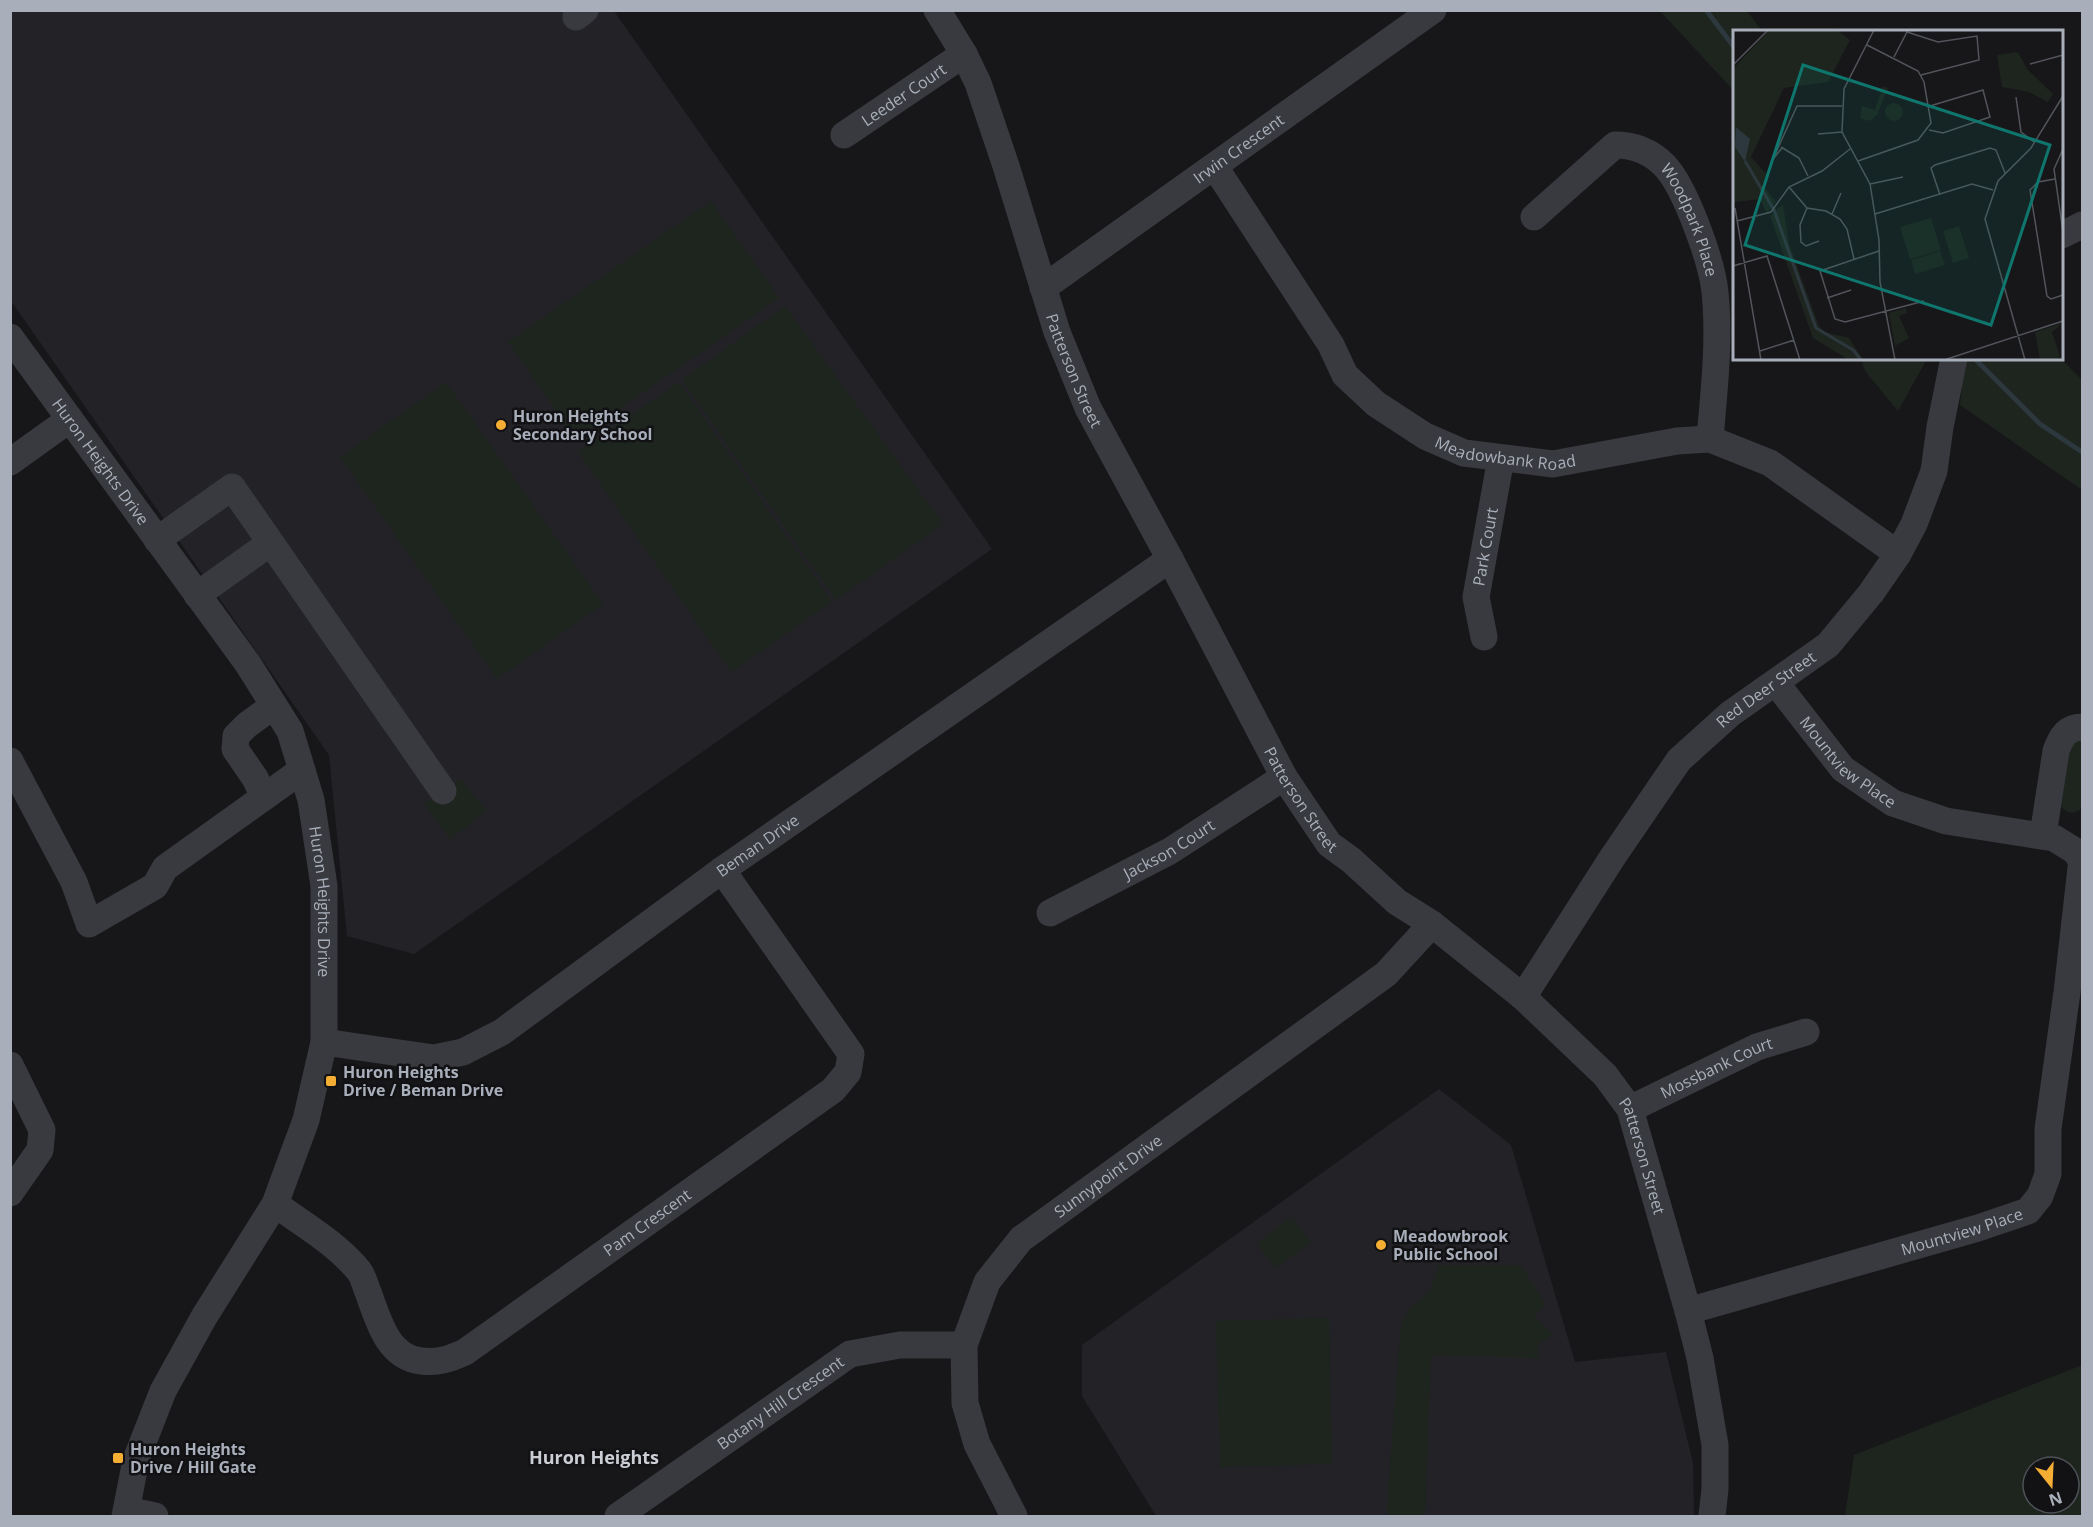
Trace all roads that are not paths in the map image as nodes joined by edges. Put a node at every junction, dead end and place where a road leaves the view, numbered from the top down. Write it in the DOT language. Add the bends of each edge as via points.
graph roads {
  1 [pos="937,10"];
  2 [pos="1433,10"];
  3 [pos="964,54"];
  4 [pos="844,135"];
  5 [pos="1215,167"];
  6 [pos="1534,217"];
  7 [pos="2082,225"];
  8 [pos="2063,234"];
  9 [pos="1043,288"];
  10 [pos="10,337"];
  11 [pos="1954,360"];
  12 [pos="70,419"];
  13 [pos="1710,439"];
  14 [pos="1501,458"];
  15 [pos="10,462"];
  16 [pos="158,540"];
  17 [pos="270,543"];
  18 [pos="1898,554"];
  19 [pos="1170,559"];
  20 [pos="197,595"];
  21 [pos="1485,637"];
  22 [pos="1776,683"];
  23 [pos="273,706"];
  24 [pos="2082,727"];
  25 [pos="10,761"];
  26 [pos="302,770"];
  27 [pos="1284,777"];
  28 [pos="444,790"];
  29 [pos="264,797"];
  30 [pos="2043,835"];
  31 [pos="2082,860"];
  32 [pos="722,870"];
  33 [pos="1050,913"];
  34 [pos="1432,924"];
  35 [pos="1523,997"];
  36 [pos="1806,1032"];
  37 [pos="324,1042"];
  38 [pos="10,1065"];
  39 [pos="1630,1109"];
  40 [pos="10,1193"];
  41 [pos="275,1204"];
  42 [pos="1688,1311"];
  43 [pos="964,1345"];
  44 [pos="126,1514"];
  45 [pos="155,1516"];
  46 [pos="618,1516"];
  47 [pos="1014,1516"];
  48 [pos="1712,1516"];
  1 -- 3 [label="street, Patterson Street"];
  2 -- 5 [label="street, Irwin Crescent"];
  3 -- 4 [label="street, Leeder Court"];
  3 -- 9 [label="street, Patterson Street" via="978,83"];
  5 -- 9 [label="street, Irwin Crescent"];
  5 -- 14 [label="street, Meadowbank Road" via="1331,345 1345,375 1376,404 1425,436 1464,453"];
  6 -- 13 [label="street, Woodpark Place" via="1615,145 1632,145 1666,166 1702,241 1715,290 1717,353"];
  7 -- 8 [label="street"];
  9 -- 19 [label="street, Patterson Street" via="1088,408"];
  10 -- 12 [label="street, Huron Heights Drive"];
  11 -- 18 [label="street, Red Deer Street" via="1934,471"];
  12 -- 15 [label="street"];
  12 -- 16 [label="street, Huron Heights Drive"];
  13 -- 14 [label="street, Meadowbank Road" via="1677,441 1553,464"];
  13 -- 18 [label="street, Meadowbank Road" via="1770,463"];
  14 -- 21 [label="street, Park Court" via="1476,597"];
  16 -- 17 [label="street" via="232,487"];
  16 -- 20 [label="street, Huron Heights Drive"];
  17 -- 20 [label="street"];
  17 -- 28 [label="street"];
  18 -- 22 [label="street, Red Deer Street" via="1828,645"];
  19 -- 27 [label="street, Patterson Street"];
  19 -- 32 [label="street, Beman Drive"];
  20 -- 23 [label="street, Huron Heights Drive" via="248,664"];
  22 -- 30 [label="street, Mountview Place" via="1843,769 1893,803 1946,821"];
  22 -- 35 [label="street, Red Deer Street" via="1730,714 1679,760"];
  23 -- 26 [label="street, Huron Heights Drive" via="290,731"];
  23 -- 29 [label="street" via="236,736 235,749"];
  24 -- 30 [label="street" via="2067,731 2056,751"];
  25 -- 29 [label="street" via="74,882 89,924 155,886 165,868"];
  26 -- 29 [label="street"];
  26 -- 37 [label="street, Huron Heights Drive" via="312,800 324,886"];
  27 -- 33 [label="street, Jackson Court" via="1170,851"];
  27 -- 34 [label="street, Patterson Street" via="1329,844 1397,902"];
  30 -- 31 [label="street, Mountview Place" via="2064,842"];
  31 -- 42 [label="street, Mountview Place" via="2048,1130 2048,1174 2040,1196 2028,1210 1978,1228"];
  32 -- 37 [label="street, Beman Drive" via="501,1032 463,1052 434,1058"];
  32 -- 41 [label="street, Pam Crescent" via="851,1054 848,1072 834,1090 451,1359 412,1360 399,1353 386,1337 360,1272 344,1255"];
  34 -- 35 [label="street, Patterson Street"];
  34 -- 43 [label="street, Sunnypoint Drive" via="1386,974 1021,1239 987,1282"];
  35 -- 39 [label="street, Patterson Street" via="1605,1075"];
  36 -- 39 [label="street, Mossbank Court" via="1757,1047"];
  37 -- 41 [label="street, Huron Heights Drive" via="306,1120"];
  38 -- 40 [label="street" via="42,1130 39,1150"];
  39 -- 42 [label="street, Patterson Street"];
  41 -- 44 [label="street, Huron Heights Drive" via="163,1391 136,1460"];
  42 -- 48 [label="street, Patterson Street" via="1715,1445"];
  43 -- 46 [label="street, Botany Hill Crescent" via="900,1345 850,1354"];
  43 -- 47 [label="street, Sunnypoint Drive" via="965,1403 977,1444"];
  44 -- 45 [label="street"];
}
